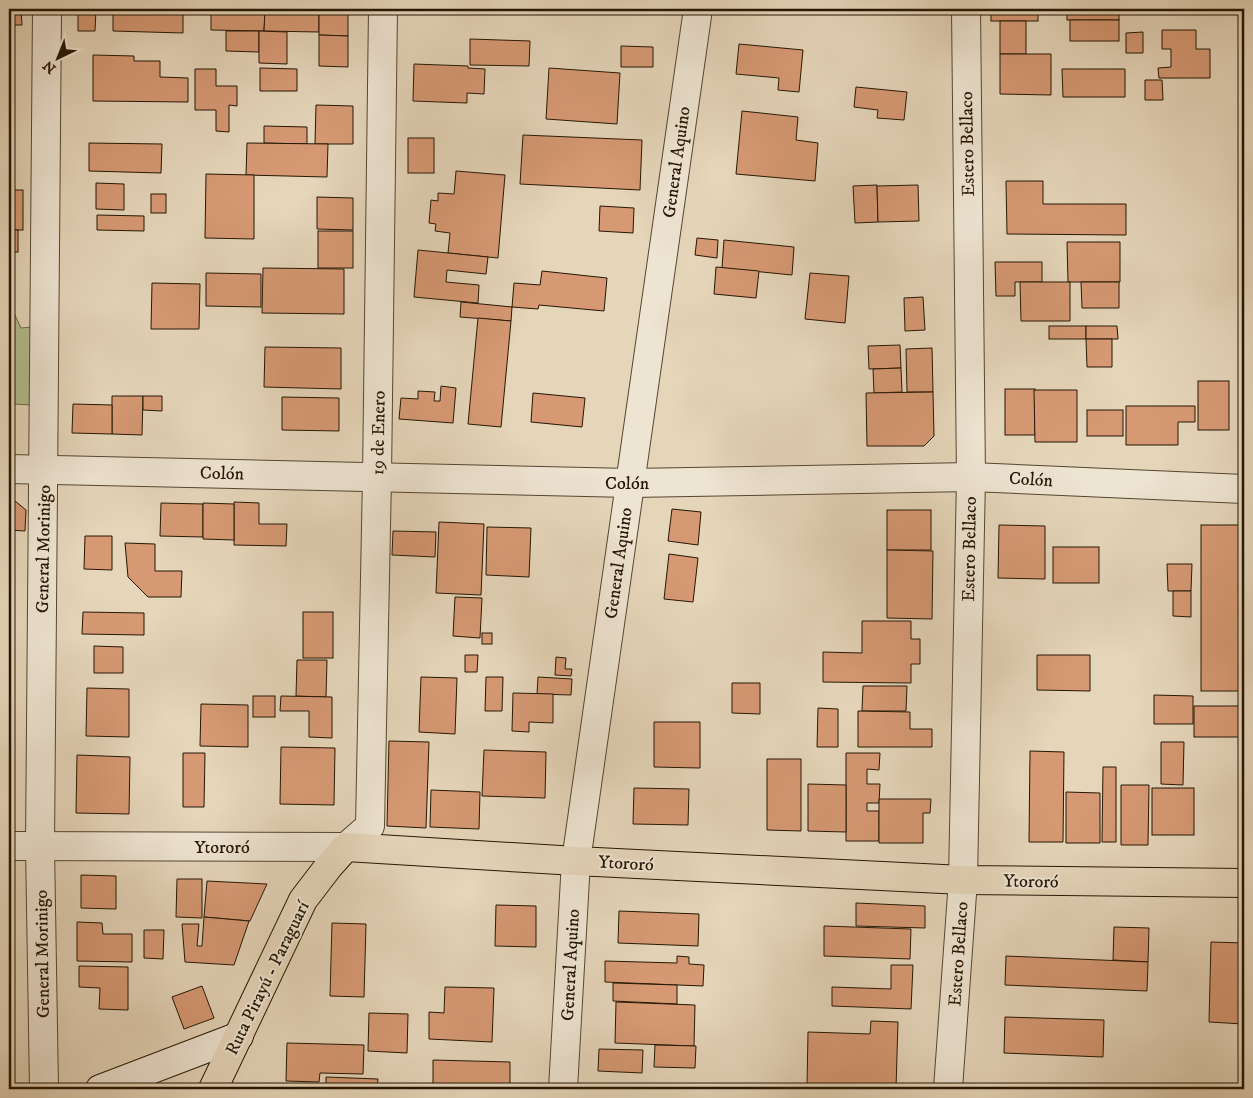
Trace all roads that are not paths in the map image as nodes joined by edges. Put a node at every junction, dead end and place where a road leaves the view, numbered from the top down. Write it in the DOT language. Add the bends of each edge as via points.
graph roads {
  1 [pos="47,9"];
  2 [pos="383,9"];
  3 [pos="698,9"];
  4 [pos="966,9"];
  5 [pos="9,468"];
  6 [pos="44,469"];
  7 [pos="971,476"];
  8 [pos="378,477"];
  9 [pos="630,483"];
  10 [pos="1244,489"];
  11 [pos="9,846"];
  12 [pos="40,846"];
  13 [pos="346,847"];
  14 [pos="576,861"];
  15 [pos="963,880"];
  16 [pos="1244,883"];
  17 [pos="239,1036"];
  18 [pos="44,1089"];
  19 [pos="100,1089"];
  20 [pos="213,1089"];
  21 [pos="563,1089"];
  22 [pos="948,1089"];
  1 -- 6 [label="street, General Morinigo"];
  2 -- 8 [label="street, 19 de Enero"];
  3 -- 9 [label="street, General Aquino"];
  4 -- 7 [label="street, Estero Bellaco"];
  5 -- 6 [label="street, Colón"];
  6 -- 8 [label="street, Colón"];
  6 -- 12 [label="street, General Morinigo"];
  7 -- 9 [label="street, Colón"];
  7 -- 10 [label="street, Colón"];
  7 -- 15 [label="street, Estero Bellaco"];
  8 -- 9 [label="street, Colón"];
  8 -- 13 [label="street, 19 de Enero" via="370,826"];
  9 -- 14 [label="street, General Aquino"];
  11 -- 12 [label="street, Ytororó"];
  12 -- 13 [label="street, Ytororó"];
  12 -- 18 [label="street, General Morinigo"];
  13 -- 14 [label="main road, Ytororó"];
  13 -- 17 [label="main road, Ruta Pirayú - Paraguarí" via="303,900"];
  14 -- 15 [label="main road, Ytororó"];
  14 -- 21 [label="street, General Aquino"];
  15 -- 16 [label="main road, Ytororó"];
  15 -- 22 [label="street, Estero Bellaco"];
  17 -- 19 [label="street"];
  17 -- 20 [label="main road, Ruta Pirayú - Paraguarí"];
}
